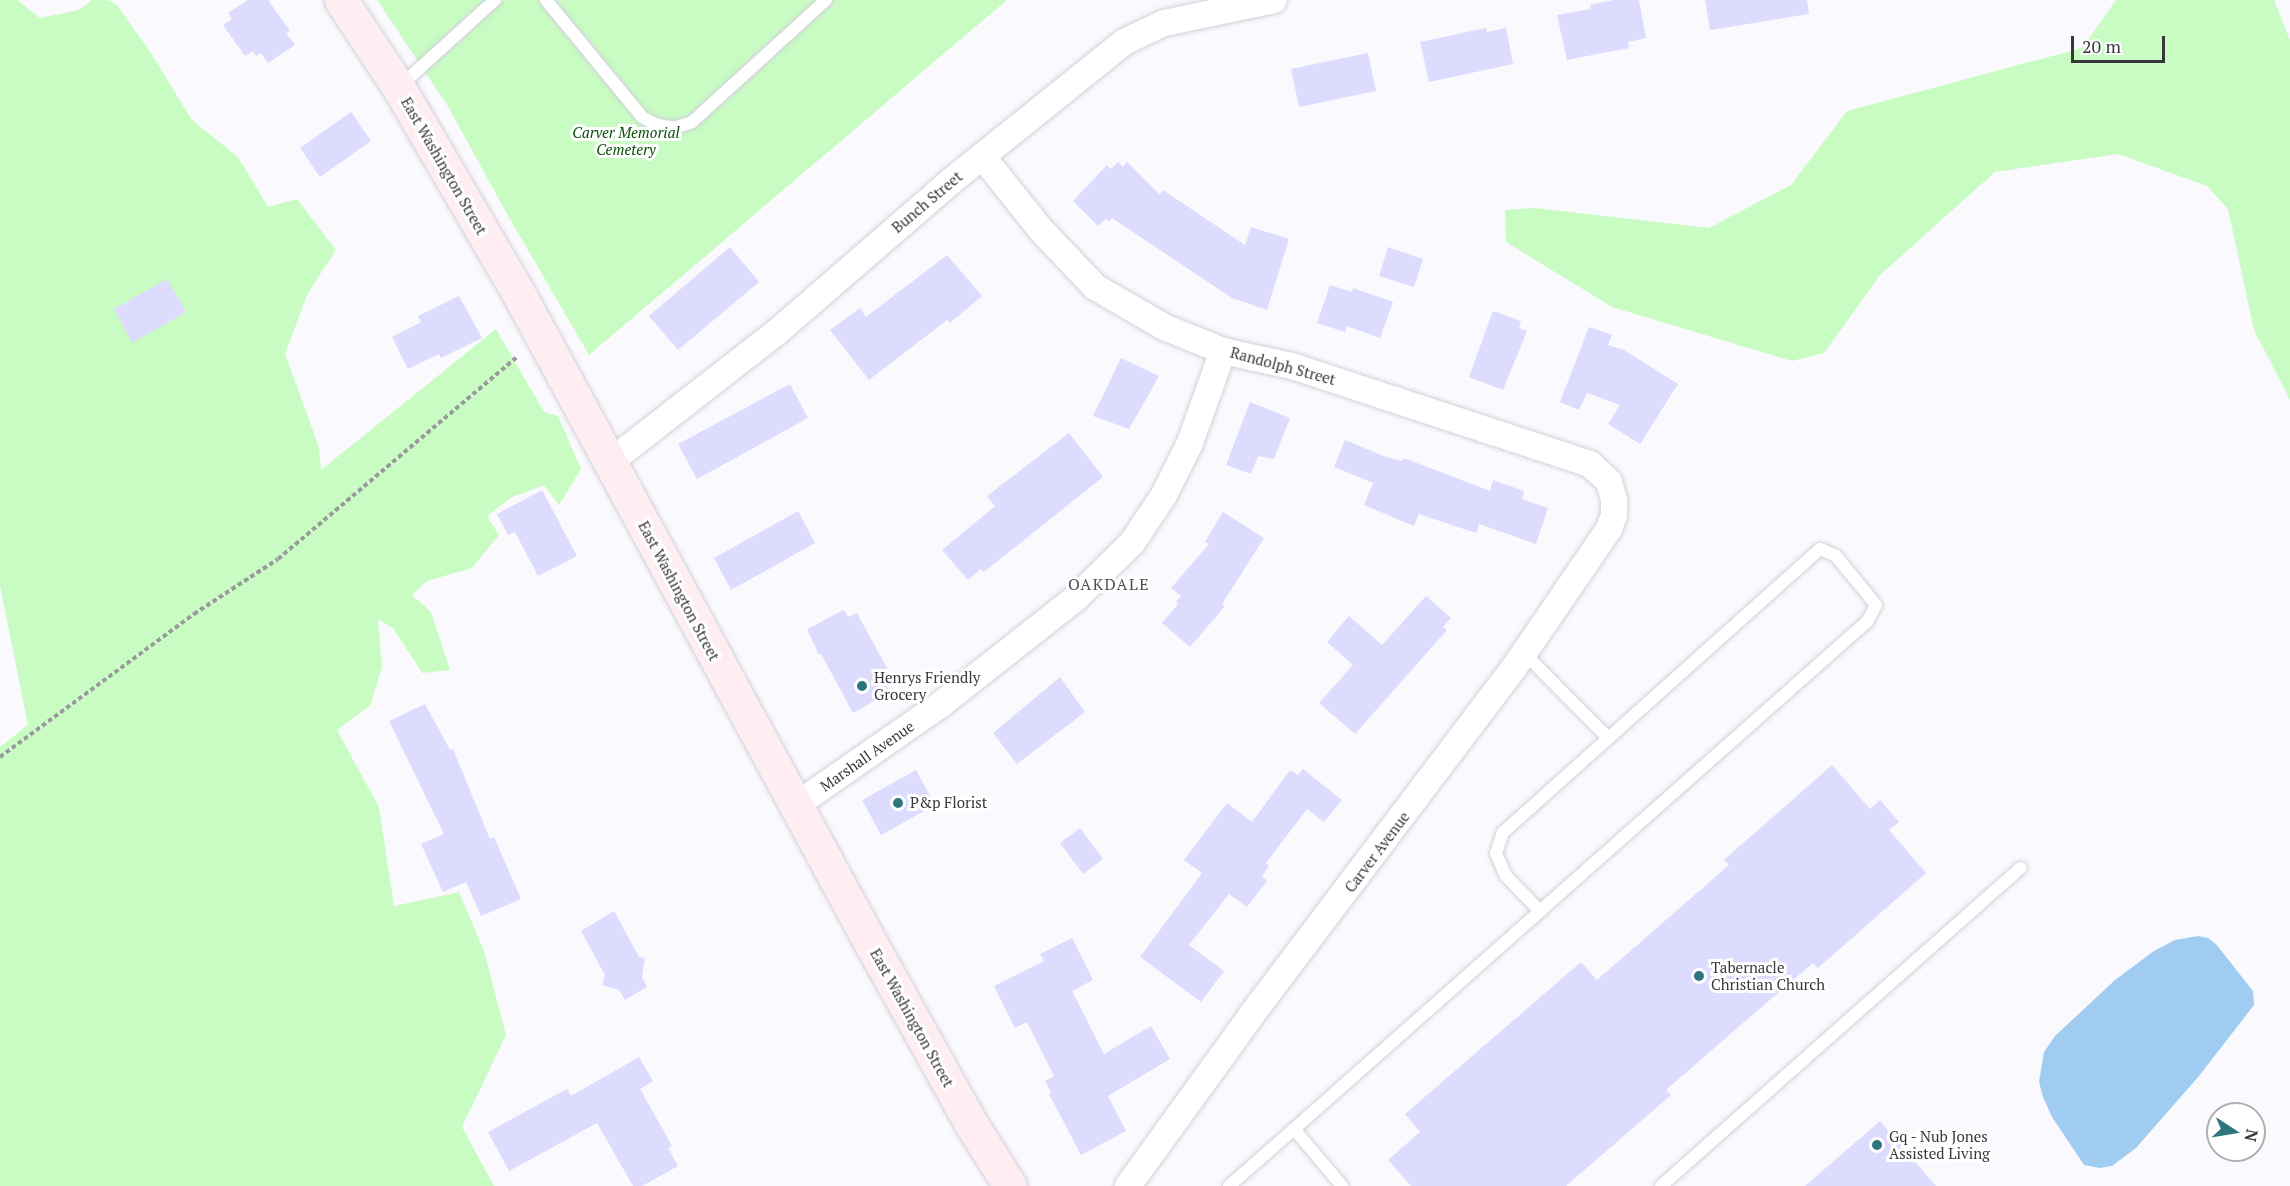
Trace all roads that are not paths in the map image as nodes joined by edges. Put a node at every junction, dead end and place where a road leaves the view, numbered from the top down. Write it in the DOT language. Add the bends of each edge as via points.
graph roads {
  1 [pos="341,0"];
  2 [pos="495,0"];
  3 [pos="546,0"];
  4 [pos="826,0"];
  5 [pos="1274,0"];
  6 [pos="399,88"];
  7 [pos="982,156"];
  8 [pos="1223,351"];
  9 [pos="609,462"];
  10 [pos="1614,511"];
  11 [pos="1524,653"];
  12 [pos="1608,738"];
  13 [pos="795,806"];
  14 [pos="2020,868"];
  15 [pos="1540,911"];
  16 [pos="1294,1129"];
  17 [pos="1010,1186"];
  18 [pos="1128,1186"];
  19 [pos="1229,1186"];
  20 [pos="1342,1186"];
  21 [pos="1661,1186"];
  1 -- 6 [label="main road, East Washington Street"];
  2 -- 6 [label="lane"];
  3 -- 4 [label="lane" via="642,117 674,128 692,122"];
  5 -- 7 [label="street, Bunch Street" via="1185,17 1124,42"];
  6 -- 9 [label="main road, East Washington Street"];
  7 -- 8 [label="street, Randolph Street" via="1041,230 1095,287 1164,327"];
  7 -- 9 [label="street, Bunch Street" via="777,332"];
  8 -- 10 [label="street, Randolph Street" via="1292,366 1590,464 1609,482"];
  8 -- 13 [label="street, Marshall Avenue" via="1191,443 1164,495 1132,543 1076,598 940,705"];
  9 -- 13 [label="main road, East Washington Street"];
  10 -- 11 [label="street, Carver Avenue" via="1609,529"];
  11 -- 12 [label="lane"];
  11 -- 18 [label="street, Carver Avenue"];
  12 -- 15 [label="lane" via="1503,832 1496,853 1506,876"];
  12 -- 15 [label="lane" via="1820,549 1836,556 1876,605 1867,622"];
  13 -- 17 [label="main road, East Washington Street" via="970,1122"];
  14 -- 21 [label="lane"];
  15 -- 16 [label="lane"];
  16 -- 19 [label="lane"];
  16 -- 20 [label="lane"];
}
